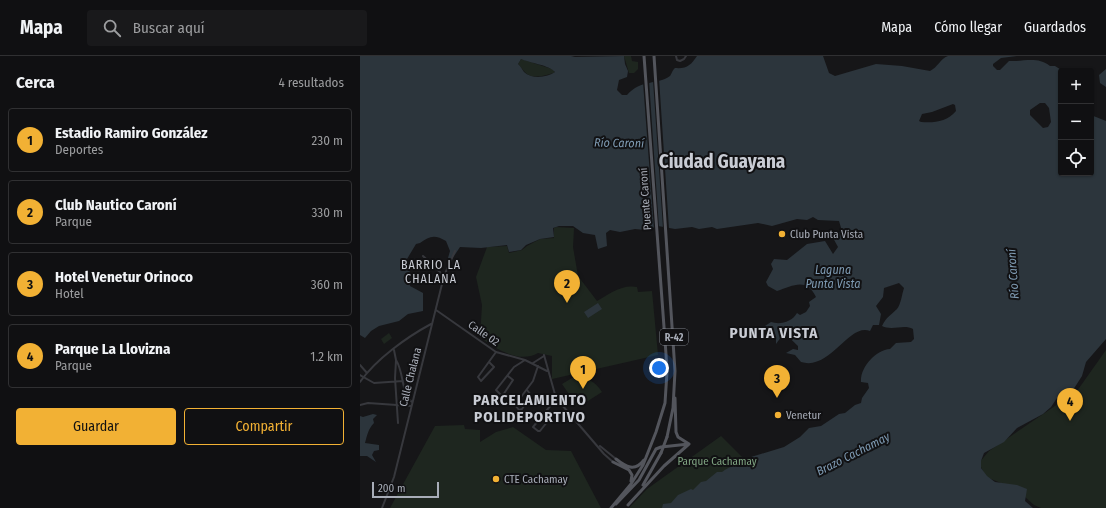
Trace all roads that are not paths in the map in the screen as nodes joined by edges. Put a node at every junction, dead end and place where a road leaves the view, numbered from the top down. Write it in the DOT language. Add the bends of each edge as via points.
graph roads {
  1 [pos="644,56"];
  2 [pos="654,56"];
  3 [pos="676,56"];
  4 [pos="686,56"];
  5 [pos="455,251"];
  6 [pos="424,256"];
  7 [pos="444,276"];
  8 [pos="436,310"];
  9 [pos="432,324"];
  10 [pos="394,350"];
  11 [pos="496,352"];
  12 [pos="396,360"];
  13 [pos="525,360"];
  14 [pos="489,362"];
  15 [pos="533,363"];
  16 [pos="360,365"];
  17 [pos="538,366"];
  18 [pos="548,372"];
  19 [pos="366,374"];
  20 [pos="360,375"];
  21 [pos="508,376"];
  22 [pos="363,378"];
  23 [pos="403,381"];
  24 [pos="360,382"];
  25 [pos="396,382"];
  26 [pos="527,390"];
  27 [pos="674,391"];
  28 [pos="556,398"];
  29 [pos="412,402"];
  30 [pos="398,404"];
  31 [pos="360,405"];
  32 [pos="411,406"];
  33 [pos="545,411"];
  34 [pos="398,423"];
  35 [pos="689,444"];
  36 [pos="647,455"];
  37 [pos="614,461"];
  38 [pos="626,490"];
  39 [pos="628,505"];
  40 [pos="382,508"];
  41 [pos="612,508"];
  42 [pos="624,508"];
  1 -- 36 [label="main road, Puente Caroní / R-42" via="667,387 665,403"];
  2 -- 27 [label="main road, Puente Caroní / R-42" via="674,341"];
  3 -- 4 [label="street" via="680,61"];
  5 -- 7 [label="street, Calle Chalana"];
  6 -- 7 [label="street"];
  7 -- 8 [label="street, Calle Chalana"];
  8 -- 9 [label="street, Calle Chalana"];
  8 -- 11 [label="street, Calle 02"];
  9 -- 10 [label="street" via="405,339"];
  9 -- 29 [label="street, Calle Chalana"];
  10 -- 12 [label="street"];
  10 -- 19 [label="street"];
  11 -- 13 [label="street, Calle 02"];
  11 -- 14 [label="street"];
  12 -- 23 [label="street"];
  12 -- 25 [label="street"];
  13 -- 15 [label="street, Calle 02"];
  13 -- 21 [label="street" via="514,367"];
  14 -- 14 [label="street" via="478,377 481,381 494,367"];
  15 -- 17 [label="street, Calle 02"];
  15 -- 18 [label="street" via="544,356"];
  16 -- 19 [label="street"];
  17 -- 18 [label="street, Calle 02"];
  17 -- 26 [label="street"];
  18 -- 28 [label="street"];
  19 -- 22 [label="street"];
  20 -- 22 [label="street"];
  21 -- 21 [label="street" via="496,390 501,395 513,380"];
  22 -- 24 [label="street"];
  22 -- 25 [label="street" via="374,383"];
  23 -- 25 [label="street"];
  23 -- 29 [label="street"];
  25 -- 30 [label="street"];
  26 -- 26 [label="street" via="515,405 519,410 532,395"];
  27 -- 35 [label="main road" via="676,432 678,437"];
  27 -- 39 [label="main road, R-42, bridge" via="667,437 661,453 649,477"];
  28 -- 33 [label="street"];
  28 -- 37 [label="street"];
  29 -- 32 [label="street, Calle Chalana"];
  30 -- 31 [label="street"];
  30 -- 32 [label="street"];
  30 -- 34 [label="street"];
  32 -- 40 [label="street, Calle Chalana" via="394,477"];
  33 -- 33 [label="street" via="534,427 539,431 551,417"];
  35 -- 39 [label="main road" via="664,466"];
  35 -- 41 [label="main road" via="661,447 656,450 627,495"];
  36 -- 37 [label="main road" via="636,468"];
  36 -- 38 [label="main road, R-42"];
  37 -- 38 [label="main road" via="629,470 632,475"];
  38 -- 41 [label="main road, R-42"];
  39 -- 42 [label="main road, R-42"];
}
